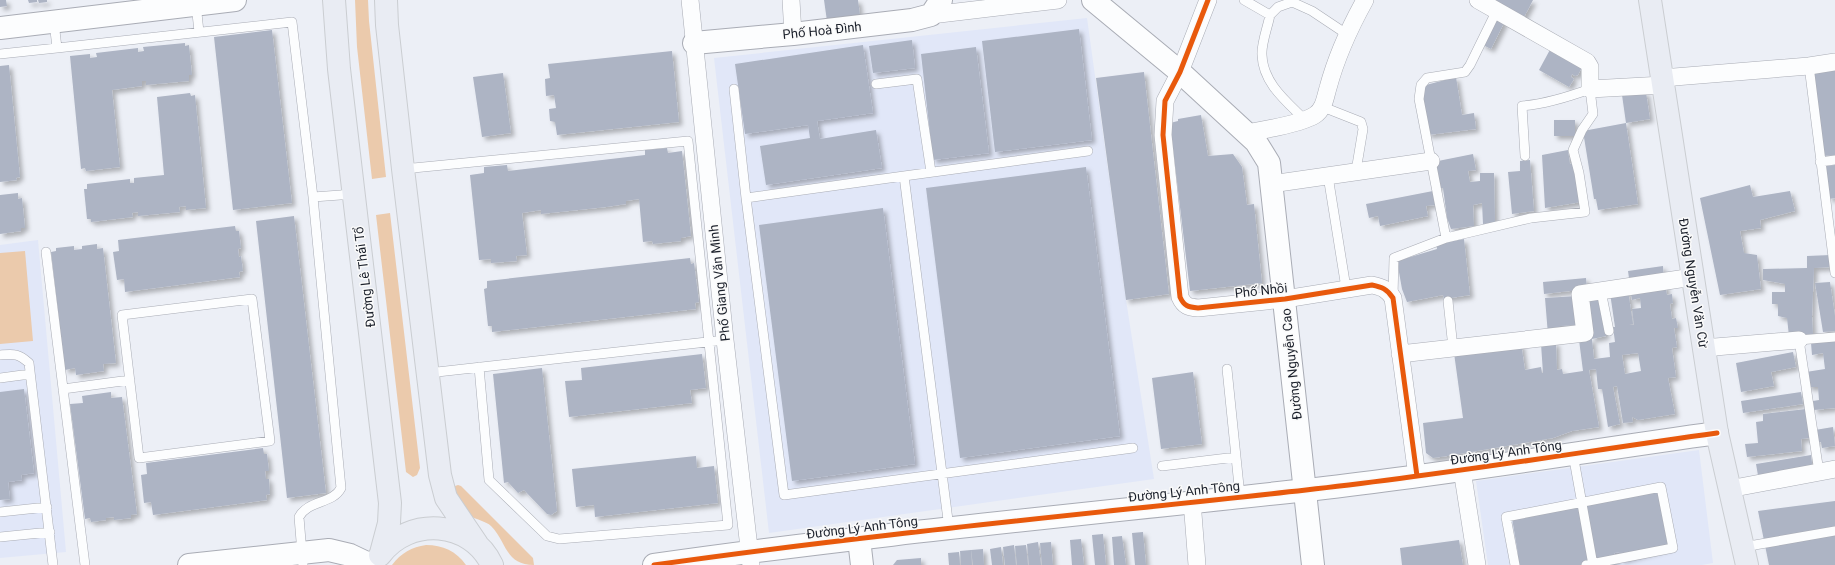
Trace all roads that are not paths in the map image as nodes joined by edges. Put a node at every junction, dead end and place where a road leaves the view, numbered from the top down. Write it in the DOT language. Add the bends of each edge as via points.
graph roads {
  1 [pos="235,0"];
  2 [pos="334,0"];
  3 [pos="386,0"];
  4 [pos="690,0"];
  5 [pos="791,0"];
  6 [pos="1058,0"];
  7 [pos="1093,0"];
  8 [pos="1208,0"];
  9 [pos="1244,0"];
  10 [pos="1365,0"];
  11 [pos="1478,0"];
  12 [pos="1650,0"];
  13 [pos="205,2"];
  14 [pos="131,6"];
  15 [pos="936,7"];
  16 [pos="1496,12"];
  17 [pos="1270,15"];
  18 [pos="54,22"];
  19 [pos="0,28"];
  20 [pos="199,32"];
  21 [pos="793,34"];
  22 [pos="1348,35"];
  23 [pos="694,43"];
  24 [pos="57,48"];
  25 [pos="0,54"];
  26 [pos="1835,62"];
  27 [pos="1809,66"];
  28 [pos="1180,72"];
  29 [pos="1663,82"];
  30 [pos="876,84"];
  31 [pos="734,89"];
  32 [pos="1590,89"];
  33 [pos="1323,107"];
  34 [pos="1304,119"];
  35 [pos="1246,133"];
  36 [pos="1088,151"];
  37 [pos="1525,156"];
  38 [pos="1431,160"];
  39 [pos="1835,160"];
  40 [pos="1820,162"];
  41 [pos="403,169"];
  42 [pos="1356,171"];
  43 [pos="931,172"];
  44 [pos="904,176"];
  45 [pos="1328,176"];
  46 [pos="1271,184"];
  47 [pos="354,194"];
  48 [pos="313,197"];
  49 [pos="746,198"];
  50 [pos="1446,238"];
  51 [pos="46,252"];
  52 [pos="1835,272"];
  53 [pos="1693,277"];
  54 [pos="1346,288"];
  55 [pos="1601,291"];
  56 [pos="1393,298"];
  57 [pos="1284,299"];
  58 [pos="1448,301"];
  59 [pos="1609,331"];
  60 [pos="1835,337"];
  61 [pos="1799,340"];
  62 [pos="717,341"];
  63 [pos="1453,348"];
  64 [pos="1703,348"];
  65 [pos="1400,354"];
  66 [pos="0,355"];
  67 [pos="479,367"];
  68 [pos="1227,369"];
  69 [pos="428,373"];
  70 [pos="30,374"];
  71 [pos="0,378"];
  72 [pos="130,380"];
  73 [pos="63,389"];
  74 [pos="1716,433"];
  75 [pos="1133,448"];
  76 [pos="1573,453"];
  77 [pos="1236,457"];
  78 [pos="1162,466"];
  79 [pos="1462,470"];
  80 [pos="1827,471"];
  81 [pos="942,474"];
  82 [pos="1418,476"];
  83 [pos="1729,488"];
  84 [pos="1305,490"];
  85 [pos="1240,496"];
  86 [pos="1192,501"];
  87 [pos="1582,502"];
  88 [pos="47,507"];
  89 [pos="0,512"];
  90 [pos="949,528"];
  91 [pos="1835,531"];
  92 [pos="50,532"];
  93 [pos="0,537"];
  94 [pos="859,539"];
  95 [pos="477,544"];
  96 [pos="1745,556"];
  97 [pos="303,558"];
  98 [pos="750,559"];
  99 [pos="375,561"];
  100 [pos="692,562"];
  101 [pos="53,565"];
  102 [pos="85,565"];
  103 [pos="189,565"];
  104 [pos="492,565"];
  105 [pos="654,565"];
  106 [pos="862,565"];
  107 [pos="1197,565"];
  108 [pos="1313,565"];
  109 [pos="1476,565"];
  110 [pos="1515,565"];
  111 [pos="1590,565"];
  1 -- 13 [label="street"];
  2 -- 47 [label="main road, Đường Lê Thái Tổ" via="339,69"];
  3 -- 41 [label="main road"];
  4 -- 23 [label="street, Phố Giang Văn Minh"];
  5 -- 21 [label="street"];
  6 -- 15 [label="street"];
  7 -- 28 [label="street, Đường Nguyễn Cao"];
  8 -- 28 [label="street, Phố Nhồi"];
  9 -- 17 [label="lane"];
  10 -- 22 [label="street"];
  11 -- 16 [label="street"];
  12 -- 29 [label="main road, Đường Nguyễn Văn Cừ"];
  13 -- 14 [label="street"];
  13 -- 20 [label="lane"];
  14 -- 18 [label="street"];
  15 -- 21 [label="street, Phố Hoà Đình" via="912,20"];
  16 -- 32 [label="street" via="1587,62 1590,67"];
  16 -- 38 [label="lane" via="1465,72 1427,78 1421,85 1419,99"];
  17 -- 22 [label="lane" via="1278,7 1292,2 1312,11"];
  17 -- 34 [label="lane" via="1262,55 1266,72 1276,92"];
  18 -- 19 [label="street"];
  18 -- 24 [label="lane"];
  20 -- 24 [label="lane"];
  20 -- 48 [label="lane" via="292,22"];
  21 -- 23 [label="street, Phố Hoà Đình"];
  22 -- 33 [label="street" via="1330,79"];
  23 -- 62 [label="street, Phố Giang Văn Minh"];
  24 -- 25 [label="lane"];
  26 -- 27 [label="street"];
  27 -- 29 [label="street"];
  27 -- 40 [label="lane"];
  28 -- 35 [label="street, Đường Nguyễn Cao"];
  28 -- 57 [label="street, Phố Nhồi" via="1165,101 1163,135 1180,297 1184,304 1198,308"];
  29 -- 32 [label="street"];
  29 -- 53 [label="main road, Đường Nguyễn Văn Cừ"];
  30 -- 43 [label="lane" via="917,79"];
  31 -- 49 [label="lane"];
  32 -- 37 [label="lane" via="1567,97 1522,106"];
  32 -- 50 [label="lane" via="1593,114 1573,150 1585,212 1531,218"];
  33 -- 34 [label="street" via="1315,115"];
  33 -- 42 [label="lane" via="1361,122 1363,129"];
  34 -- 35 [label="street"];
  35 -- 46 [label="street, Đường Nguyễn Cao" via="1256,142 1269,163"];
  36 -- 43 [label="lane"];
  38 -- 42 [label="street"];
  38 -- 50 [label="lane"];
  39 -- 40 [label="lane"];
  40 -- 52 [label="lane"];
  41 -- 62 [label="lane" via="688,141"];
  41 -- 69 [label="main road"];
  42 -- 45 [label="street"];
  43 -- 44 [label="lane"];
  44 -- 49 [label="lane"];
  44 -- 81 [label="lane"];
  45 -- 46 [label="street"];
  45 -- 54 [label="lane"];
  46 -- 57 [label="street, Đường Nguyễn Cao"];
  47 -- 48 [label="lane"];
  47 -- 99 [label="main road, Đường Lê Thái Tổ" via="390,503 389,523"];
  48 -- 97 [label="lane" via="341,488 336,494 301,513 298,522"];
  49 -- 81 [label="lane" via="784,495"];
  50 -- 56 [label="lane" via="1394,258"];
  51 -- 73 [label="lane"];
  53 -- 55 [label="street"];
  53 -- 64 [label="main road, Đường Nguyễn Văn Cừ"];
  54 -- 56 [label="street, Phố Nhồi" via="1372,285 1389,292"];
  54 -- 57 [label="street, Phố Nhồi"];
  55 -- 59 [label="lane"];
  55 -- 63 [label="street" via="1580,294 1585,333"];
  56 -- 65 [label="street"];
  57 -- 84 [label="street, Đường Nguyễn Cao"];
  58 -- 63 [label="lane"];
  60 -- 61 [label="lane"];
  61 -- 64 [label="street"];
  61 -- 80 [label="lane"];
  62 -- 67 [label="lane"];
  62 -- 67 [label="lane" via="728,525 559,539 547,536 490,480"];
  62 -- 98 [label="street, Phố Giang Văn Minh"];
  63 -- 65 [label="street"];
  64 -- 74 [label="main road, Đường Nguyễn Văn Cừ"];
  65 -- 82 [label="street"];
  66 -- 70 [label="lane" via="21,356 29,363"];
  67 -- 69 [label="lane"];
  68 -- 77 [label="lane"];
  69 -- 95 [label="main road" via="443,489 452,509"];
  70 -- 71 [label="lane"];
  70 -- 88 [label="lane"];
  72 -- 72 [label="lane" via="139,458 270,441 252,299 122,315"];
  72 -- 73 [label="lane"];
  73 -- 102 [label="lane"];
  74 -- 76 [label="street, Đường Lý Anh Tông"];
  74 -- 83 [label="main road, Đường Nguyễn Văn Cừ"];
  75 -- 81 [label="lane"];
  76 -- 79 [label="street, Đường Lý Anh Tông"];
  76 -- 87 [label="lane"];
  77 -- 78 [label="lane"];
  77 -- 85 [label="lane"];
  79 -- 82 [label="street, Đường Lý Anh Tông"];
  79 -- 109 [label="street"];
  80 -- 83 [label="street"];
  81 -- 90 [label="lane"];
  82 -- 84 [label="street, Đường Lý Anh Tông"];
  83 -- 96 [label="main road, Đường Nguyễn Văn Cừ"];
  84 -- 85 [label="street, Đường Lý Anh Tông"];
  84 -- 108 [label="street, Đường Nguyễn Cao"];
  85 -- 86 [label="street, Đường Lý Anh Tông"];
  86 -- 90 [label="street, Đường Lý Anh Tông"];
  86 -- 107 [label="street"];
  87 -- 110 [label="lane" via="1506,517"];
  87 -- 111 [label="lane"];
  87 -- 111 [label="lane" via="1661,487 1673,548"];
  88 -- 89 [label="lane"];
  88 -- 92 [label="lane"];
  90 -- 94 [label="street, Đường Lý Anh Tông"];
  91 -- 96 [label="lane"];
  92 -- 93 [label="lane"];
  92 -- 101 [label="lane"];
  94 -- 98 [label="street, Đường Lý Anh Tông"];
  94 -- 106 [label="street"];
  95 -- 99 [label="main road" via="449,529 427,528 397,539"];
  95 -- 104 [label="main road"];
  97 -- 99 [label="street" via="329,550"];
  97 -- 103 [label="street"];
  98 -- 100 [label="street, Đường Lý Anh Tông"];
  100 -- 105 [label="street, Đường Lý Anh Tông"];
}
